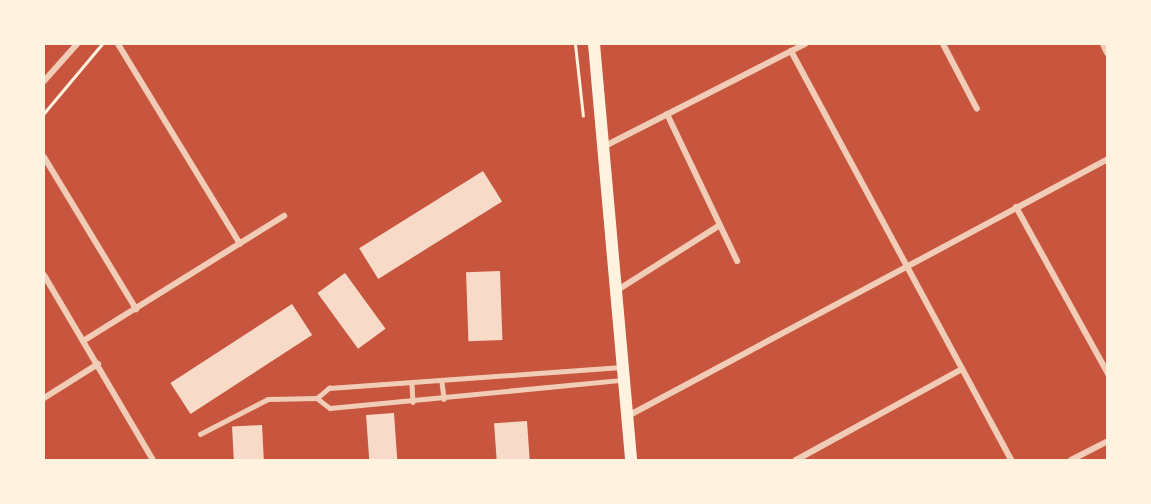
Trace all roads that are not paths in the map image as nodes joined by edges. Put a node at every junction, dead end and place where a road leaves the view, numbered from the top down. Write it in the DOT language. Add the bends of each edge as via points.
graph roads {
  1 [pos="77,44"];
  2 [pos="118,44"];
  3 [pos="594,44"];
  4 [pos="805,44"];
  5 [pos="944,44"];
  6 [pos="1103,44"];
  7 [pos="791,51"];
  8 [pos="1107,53"];
  9 [pos="44,81"];
  10 [pos="977,109"];
  11 [pos="667,114"];
  12 [pos="603,147"];
  13 [pos="44,157"];
  14 [pos="1107,159"];
  15 [pos="1016,207"];
  16 [pos="284,216"];
  17 [pos="720,225"];
  18 [pos="240,244"];
  19 [pos="737,261"];
  20 [pos="906,266"];
  21 [pos="44,275"];
  22 [pos="615,292"];
  23 [pos="136,309"];
  24 [pos="83,341"];
  25 [pos="98,364"];
  26 [pos="621,367"];
  27 [pos="962,369"];
  28 [pos="1107,374"];
  29 [pos="622,380"];
  30 [pos="442,382"];
  31 [pos="412,384"];
  32 [pos="44,398"];
  33 [pos="316,398"];
  34 [pos="444,399"];
  35 [pos="413,402"];
  36 [pos="625,417"];
  37 [pos="200,434"];
  38 [pos="1107,441"];
  39 [pos="153,460"];
  40 [pos="631,460"];
  41 [pos="796,460"];
  42 [pos="1011,460"];
  43 [pos="1071,460"];
  1 -- 9 [label="street"];
  2 -- 18 [label="street"];
  3 -- 12 [label="main road"];
  4 -- 7 [label="street"];
  5 -- 10 [label="street"];
  6 -- 8 [label="street"];
  7 -- 11 [label="street"];
  7 -- 20 [label="street"];
  11 -- 12 [label="street"];
  11 -- 17 [label="street"];
  12 -- 22 [label="main road"];
  13 -- 23 [label="street"];
  14 -- 15 [label="street"];
  15 -- 20 [label="street"];
  15 -- 28 [label="street"];
  16 -- 18 [label="street"];
  17 -- 19 [label="street"];
  17 -- 22 [label="street"];
  18 -- 23 [label="street"];
  20 -- 27 [label="street"];
  20 -- 36 [label="street"];
  21 -- 24 [label="street"];
  22 -- 26 [label="main road"];
  23 -- 24 [label="street"];
  24 -- 25 [label="street"];
  25 -- 32 [label="street"];
  25 -- 39 [label="street"];
  26 -- 29 [label="main road"];
  26 -- 30 [label="lane"];
  27 -- 41 [label="street"];
  27 -- 42 [label="street"];
  29 -- 34 [label="lane"];
  29 -- 36 [label="main road"];
  30 -- 31 [label="lane"];
  30 -- 34 [label="lane"];
  31 -- 33 [label="lane" via="329,388"];
  31 -- 35 [label="lane"];
  33 -- 35 [label="lane" via="330,408"];
  33 -- 37 [label="lane" via="268,399"];
  34 -- 35 [label="lane"];
  36 -- 40 [label="main road"];
  38 -- 43 [label="street"];
}
